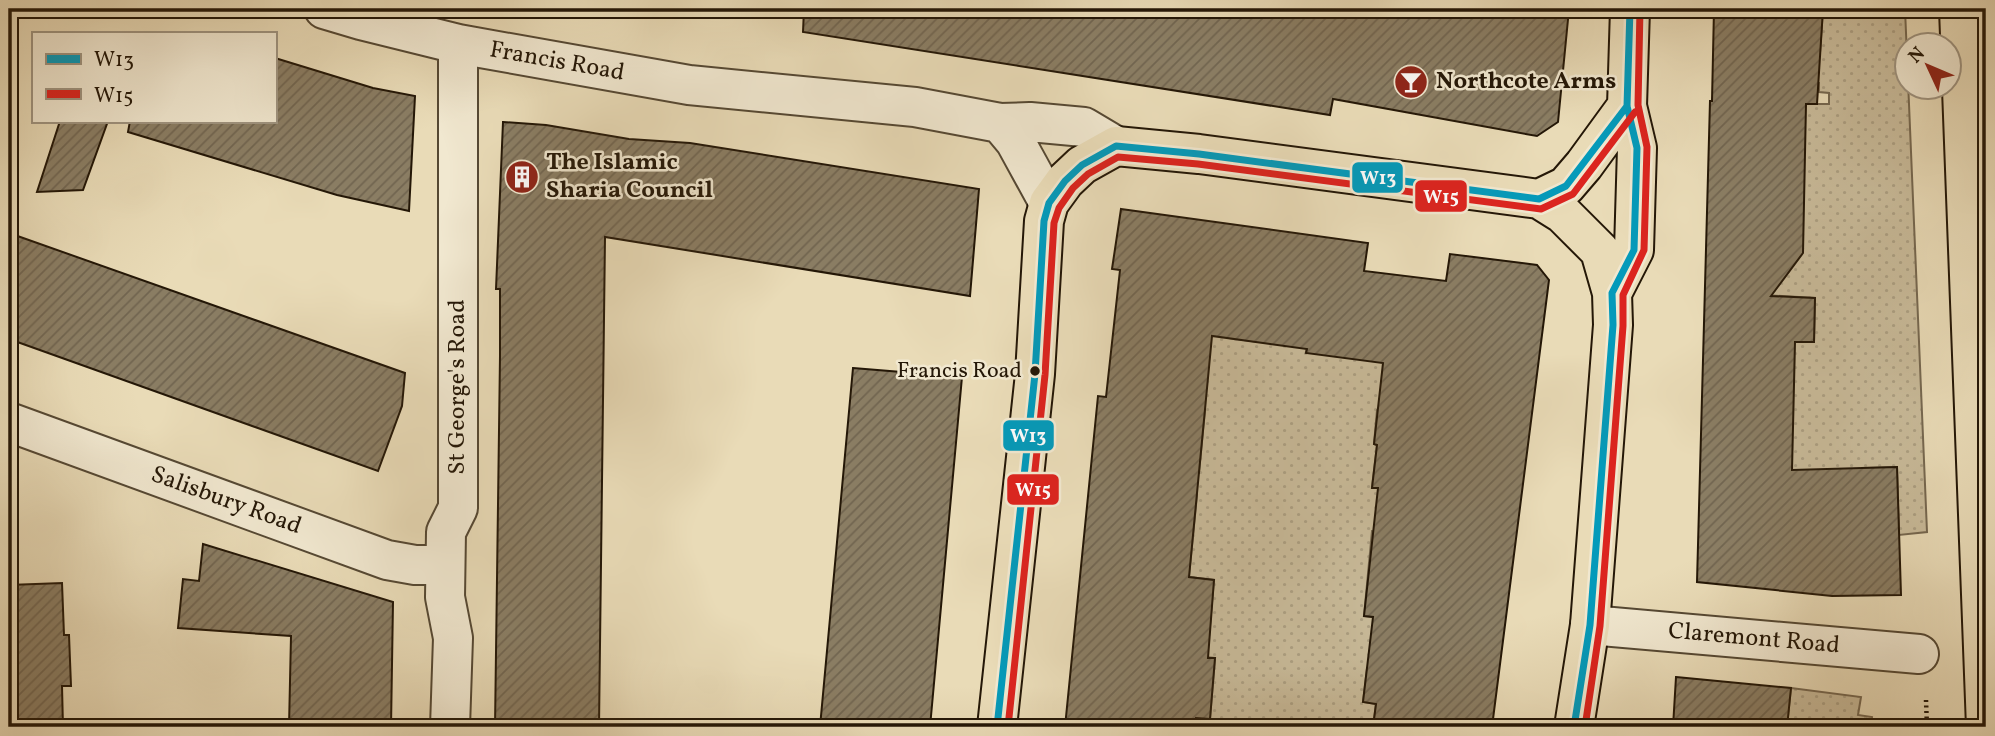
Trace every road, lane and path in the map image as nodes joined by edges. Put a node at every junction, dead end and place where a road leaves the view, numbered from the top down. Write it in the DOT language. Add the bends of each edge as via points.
graph roads {
  1 [pos="324,9"];
  2 [pos="1630,9"];
  3 [pos="1959,9"];
  4 [pos="458,44"];
  5 [pos="1627,106"];
  6 [pos="1000,122"];
  7 [pos="1116,146"];
  8 [pos="1539,199"];
  9 [pos="1049,203"];
  10 [pos="1612,293"];
  11 [pos="9,422"];
  12 [pos="445,565"];
  13 [pos="1590,625"];
  14 [pos="1919,654"];
  15 [pos="450,727"];
  16 [pos="997,727"];
  17 [pos="1574,727"];
  18 [pos="1986,727"];
  1 -- 4 [label="street, Francis Road"];
  2 -- 5 [label="main road"];
  3 -- 18 [label="main road"];
  4 -- 6 [label="street, Francis Road" via="689,85 915,107"];
  4 -- 12 [label="street, St George's Road" via="458,508 446,532"];
  5 -- 8 [label="main road" via="1566,186"];
  5 -- 10 [label="main road" via="1637,148 1634,250"];
  6 -- 7 [label="street, Francis Road" via="1084,127"];
  6 -- 9 [label="street"];
  7 -- 8 [label="main road, Francis Road"];
  7 -- 9 [label="main road" via="1074,172"];
  8 -- 10 [label="main road, Francis Road" via="1563,214 1600,251"];
  9 -- 16 [label="main road"];
  10 -- 13 [label="main road"];
  11 -- 12 [label="street, Salisbury Road" via="387,560"];
  12 -- 15 [label="street, St George's Road" via="453,638"];
  13 -- 14 [label="street, Claremont Road"];
  13 -- 17 [label="main road"];
}
